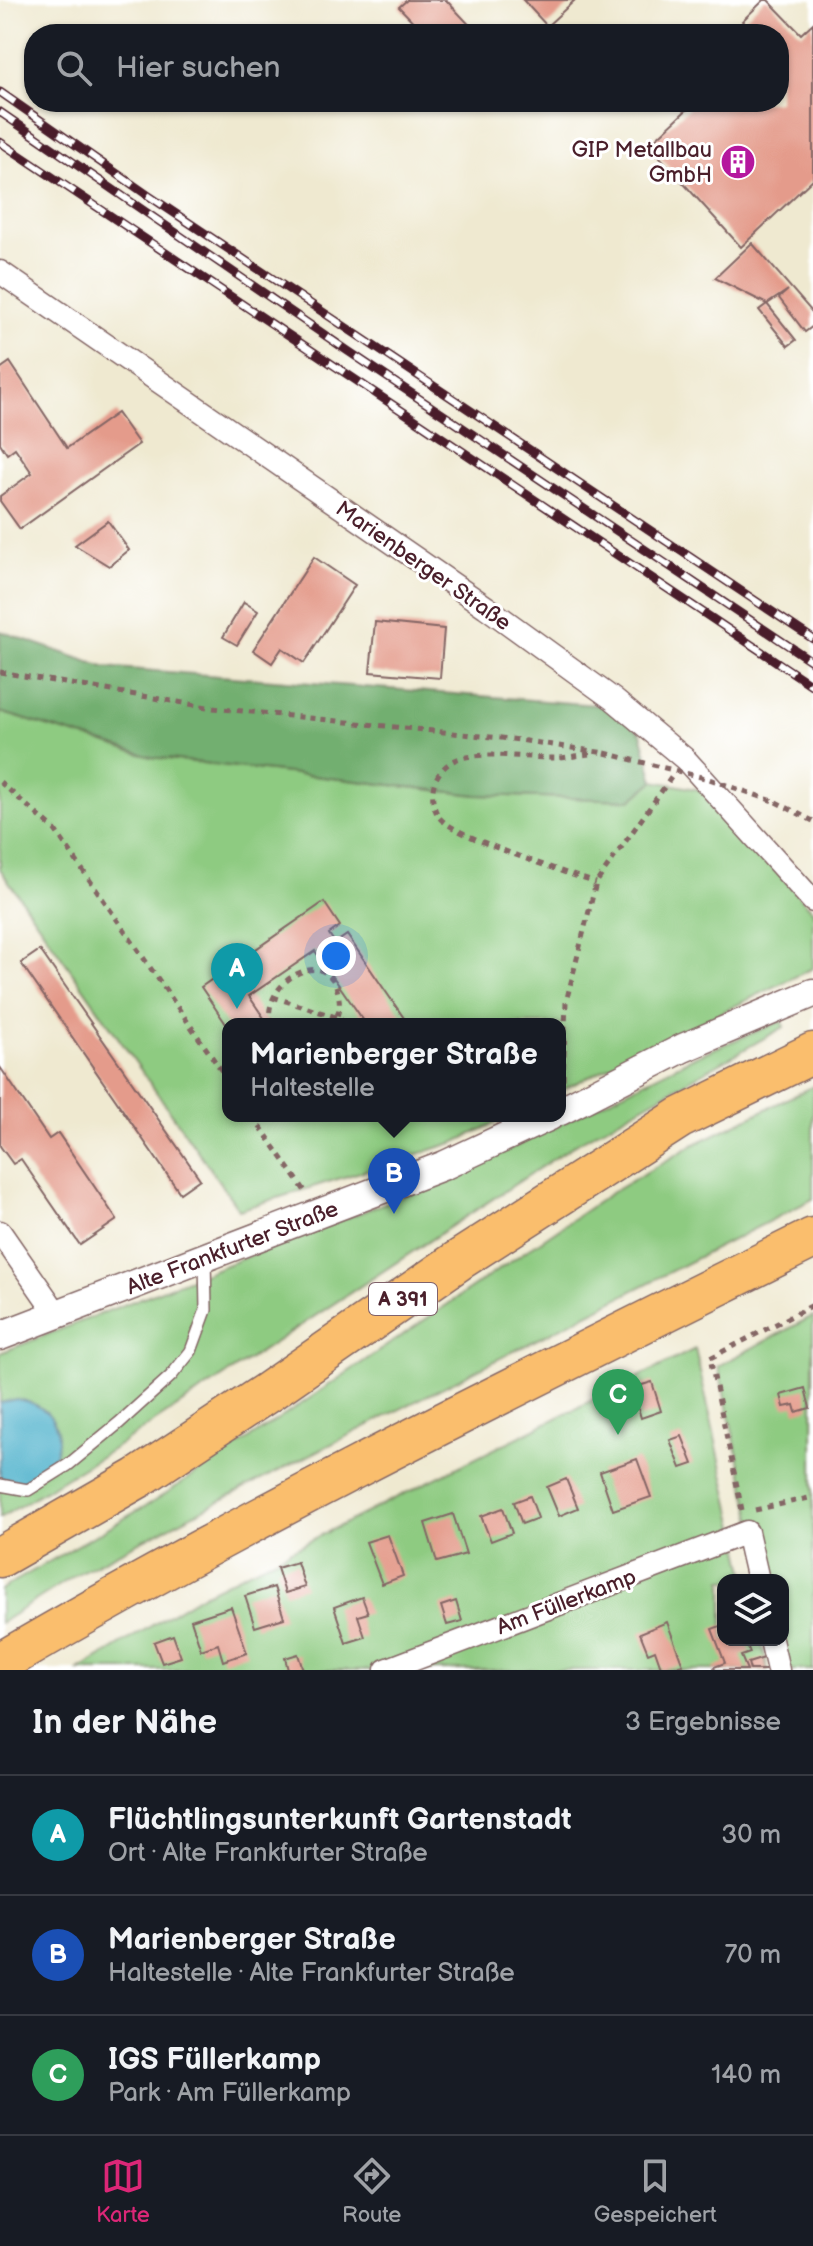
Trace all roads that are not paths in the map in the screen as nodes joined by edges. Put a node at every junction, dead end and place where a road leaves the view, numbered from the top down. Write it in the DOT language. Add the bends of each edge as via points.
graph roads {
  1 [pos="0,272"];
  2 [pos="813,901"];
  3 [pos="813,993"];
  4 [pos="813,1053"];
  5 [pos="566,1096"];
  6 [pos="537,1122"];
  7 [pos="0,1232"];
  8 [pos="813,1238"];
  9 [pos="205,1257"];
  10 [pos="57,1314"];
  11 [pos="0,1336"];
  12 [pos="0,1485"];
  13 [pos="0,1557"];
  14 [pos="757,1574"];
  15 [pos="66,1624"];
  16 [pos="772,1646"];
  17 [pos="0,1663"];
  18 [pos="4,1670"];
  19 [pos="386,1670"];
  20 [pos="778,1670"];
  1 -- 2 [label="street, Marienberger Straße" via="613,699 685,759"];
  3 -- 5 [label="street"];
  4 -- 13 [label="highway, A 391" via="680,1118 138,1478"];
  6 -- 9 [label="street, Alte Frankfurter Straße" via="445,1165"];
  7 -- 10 [label="street"];
  8 -- 15 [label="highway" via="430,1430"];
  9 -- 10 [label="street, Alte Frankfurter Straße"];
  9 -- 12 [label="lane" via="206,1310 191,1351 171,1376 68,1465 28,1490"];
  10 -- 11 [label="street, Alte Frankfurter Straße"];
  14 -- 19 [label="street, Am Füllerkamp" via="744,1522"];
  15 -- 17 [label="highway"];
  15 -- 18 [label="highway"];
  16 -- 20 [label="street"];
}
